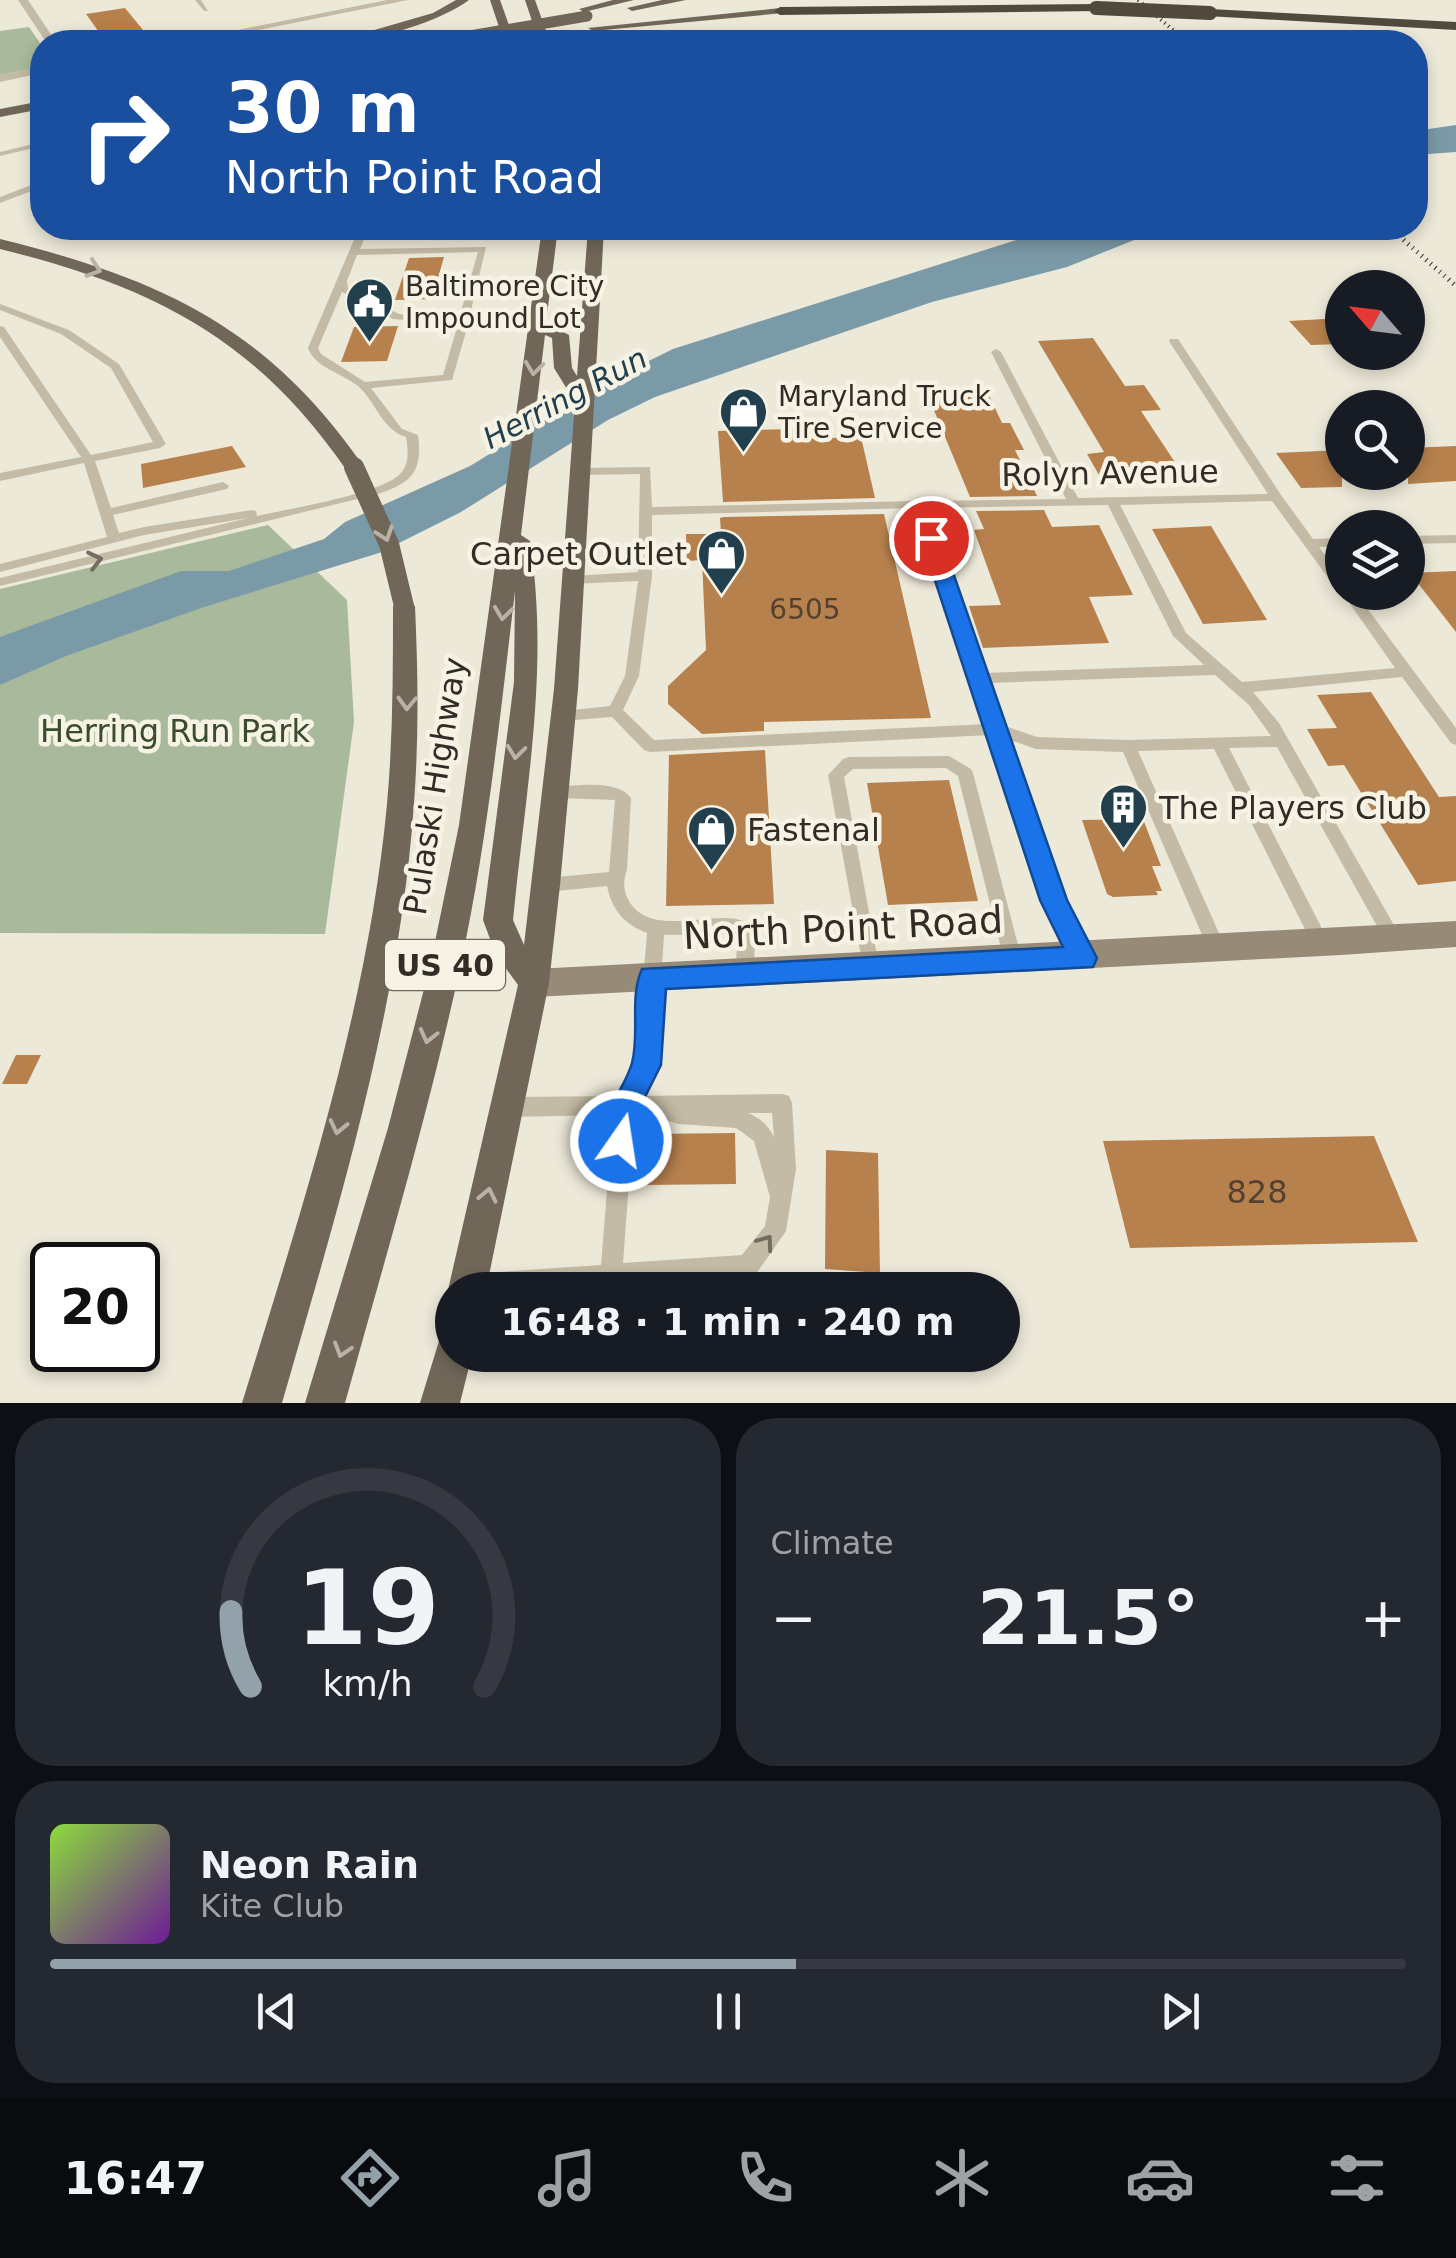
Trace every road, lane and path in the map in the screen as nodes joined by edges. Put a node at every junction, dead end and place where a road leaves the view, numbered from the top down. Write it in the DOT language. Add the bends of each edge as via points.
graph roads {
  1 [pos="24,0"];
  2 [pos="198,0"];
  3 [pos="403,0"];
  4 [pos="464,0"];
  5 [pos="495,0"];
  6 [pos="533,0"];
  7 [pos="629,0"];
  8 [pos="681,0"];
  9 [pos="206,10"];
  10 [pos="780,11"];
  11 [pos="585,12"];
  12 [pos="1456,26"];
  13 [pos="43,30"];
  14 [pos="247,30"];
  15 [pos="383,30"];
  16 [pos="490,30"];
  17 [pos="506,30"];
  18 [pos="541,30"];
  19 [pos="578,30"];
  20 [pos="30,72"];
  21 [pos="0,78"];
  22 [pos="30,108"];
  23 [pos="0,113"];
  24 [pos="30,122"];
  25 [pos="0,127"];
  26 [pos="30,147"];
  27 [pos="0,154"];
  28 [pos="30,189"];
  29 [pos="0,200"];
  30 [pos="359,240"];
  31 [pos="549,240"];
  32 [pos="595,240"];
  33 [pos="0,244"];
  34 [pos="354,252"];
  35 [pos="342,281"];
  36 [pos="0,307"];
  37 [pos="464,321"];
  38 [pos="539,326"];
  39 [pos="0,329"];
  40 [pos="1174,341"];
  41 [pos="996,352"];
  42 [pos="364,385"];
  43 [pos="585,403"];
  44 [pos="89,460"];
  45 [pos="582,462"];
  46 [pos="0,477"];
  47 [pos="223,486"];
  48 [pos="1276,497"];
  49 [pos="345,500"];
  50 [pos="919,502"];
  51 [pos="1113,503"];
  52 [pos="1075,504"];
  53 [pos="645,511"];
  54 [pos="106,513"];
  55 [pos="514,516"];
  56 [pos="114,538"];
  57 [pos="1456,538"];
  58 [pos="1425,539"];
  59 [pos="1310,543"];
  60 [pos="1325,543"];
  61 [pos="1325,564"];
  62 [pos="0,568"];
  63 [pos="645,576"];
  64 [pos="572,580"];
  65 [pos="0,582"];
  66 [pos="1359,610"];
  67 [pos="1216,670"];
  68 [pos="1405,672"];
  69 [pos="979,678"];
  70 [pos="1237,688"];
  71 [pos="614,711"];
  72 [pos="563,716"];
  73 [pos="996,729"];
  74 [pos="1456,739"];
  75 [pos="1281,742"];
  76 [pos="1128,746"];
  77 [pos="1220,746"];
  78 [pos="556,792"];
  79 [pos="615,878"];
  80 [pos="546,885"];
  81 [pos="656,928"];
  82 [pos="1456,934"];
  83 [pos="1393,939"];
  84 [pos="1320,942"];
  85 [pos="1218,951"];
  86 [pos="1083,958"];
  87 [pos="1013,960"];
  88 [pos="870,966"];
  89 [pos="745,973"];
  90 [pos="652,977"];
  91 [pos="534,983"];
  92 [pos="650,1106"];
  93 [pos="508,1107"];
  94 [pos="624,1108"];
  95 [pos="780,1194"];
  96 [pos="472,1272"];
  97 [pos="611,1272"];
  98 [pos="645,1272"];
  99 [pos="448,1372"];
  100 [pos="262,1403"];
  101 [pos="324,1403"];
  102 [pos="440,1403"];
  1 -- 13 [label="street"];
  2 -- 9 [label="lane"];
  3 -- 14 [label="street"];
  4 -- 15 [label="main road"];
  5 -- 17 [label="main road"];
  6 -- 18 [label="main road"];
  7 -- 11 [label="main road"];
  8 -- 11 [label="main road"];
  10 -- 12 [label="highway, bridge" via="1096,8"];
  10 -- 19 [label="main road"];
  11 -- 16 [label="main road, bridge"];
  20 -- 21 [label="street"];
  22 -- 23 [label="main road"];
  24 -- 25 [label="main road"];
  26 -- 27 [label="lane"];
  28 -- 29 [label="lane"];
  30 -- 34 [label="lane"];
  31 -- 38 [label="main road, Pulaski Highway / US 40"];
  32 -- 43 [label="main road, US 40"];
  33 -- 100 [label="main road, one-way, bridge" via="110,274 175,303 265,359 314,406 354,467 389,544 404,606 405,740 395,849 369,997"];
  34 -- 35 [label="lane"];
  34 -- 37 [label="lane" via="483,250"];
  35 -- 37 [label="lane" via="343,289 397,317"];
  35 -- 42 [label="lane" via="314,348 316,356"];
  36 -- 44 [label="lane" via="65,332 115,366 160,444"];
  37 -- 38 [label="lane"];
  37 -- 42 [label="lane" via="448,378"];
  38 -- 43 [label="main road" via="560,335 568,383"];
  38 -- 55 [label="main road, Pulaski Highway / US 40, one-way"];
  39 -- 44 [label="lane"];
  40 -- 48 [label="lane"];
  41 -- 52 [label="lane"];
  42 -- 49 [label="lane" via="398,431 412,436 418,458 402,479"];
  43 -- 45 [label="main road, US 40"];
  44 -- 46 [label="lane"];
  44 -- 54 [label="lane"];
  45 -- 53 [label="lane" via="646,470"];
  45 -- 64 [label="main road, US 40"];
  47 -- 54 [label="lane"];
  48 -- 51 [label="lane, Rolyn Avenue"];
  48 -- 59 [label="lane"];
  49 -- 56 [label="lane"];
  65 -- 49 [label="lane, one-way"];
  50 -- 52 [label="lane, Rolyn Avenue"];
  50 -- 53 [label="lane, Rolyn Avenue"];
  50 -- 69 [label="lane"];
  51 -- 52 [label="lane, Rolyn Avenue"];
  51 -- 67 [label="lane" via="1180,636"];
  53 -- 63 [label="lane"];
  54 -- 56 [label="lane"];
  55 -- 91 [label="main road, one-way" via="528,586 528,654 498,920 507,946"];
  55 -- 101 [label="main road, Pulaski Highway / US 40, one-way" via="479,785 445,966"];
  56 -- 62 [label="lane"];
  57 -- 58 [label="lane"];
  59 -- 60 [label="lane"];
  59 -- 61 [label="lane"];
  63 -- 64 [label="lane"];
  63 -- 71 [label="lane" via="632,676"];
  64 -- 72 [label="main road, US 40"];
  66 -- 68 [label="lane"];
  67 -- 69 [label="lane"];
  67 -- 70 [label="lane"];
  68 -- 70 [label="lane"];
  68 -- 74 [label="lane"];
  69 -- 73 [label="lane"];
  70 -- 75 [label="lane"];
  71 -- 72 [label="lane"];
  71 -- 73 [label="lane" via="650,746"];
  72 -- 78 [label="main road, US 40"];
  73 -- 76 [label="lane" via="1036,743"];
  73 -- 86 [label="lane" via="1054,900"];
  75 -- 77 [label="lane"];
  75 -- 83 [label="lane"];
  76 -- 77 [label="lane"];
  76 -- 85 [label="lane"];
  77 -- 84 [label="lane"];
  78 -- 79 [label="lane" via="623,798"];
  78 -- 80 [label="main road, US 40"];
  79 -- 80 [label="lane"];
  79 -- 81 [label="lane" via="624,910 638,924"];
  80 -- 91 [label="main road, US 40"];
  81 -- 89 [label="lane" via="739,926 746,930"];
  81 -- 90 [label="lane"];
  82 -- 83 [label="street, North Point Road"];
  83 -- 84 [label="street, North Point Road"];
  84 -- 85 [label="street, North Point Road"];
  85 -- 86 [label="street, North Point Road"];
  86 -- 87 [label="street, North Point Road"];
  87 -- 88 [label="street, North Point Road"];
  87 -- 88 [label="lane" via="965,773 949,762 848,763 836,775"];
  88 -- 89 [label="street, North Point Road"];
  89 -- 90 [label="street, North Point Road"];
  90 -- 91 [label="street, North Point Road"];
  90 -- 94 [label="lane" via="646,1065"];
  91 -- 93 [label="main road, US 40"];
  92 -- 94 [label="lane"];
  92 -- 95 [label="lane" via="666,1117 750,1123 764,1137"];
  92 -- 95 [label="lane" via="782,1103 786,1169"];
  93 -- 94 [label="lane"];
  96 -- 93 [label="main road, US 40, one-way"];
  94 -- 97 [label="lane"];
  98 -- 95 [label="lane, one-way" via="748,1266 776,1231"];
  99 -- 102 [label="main road"];
}
